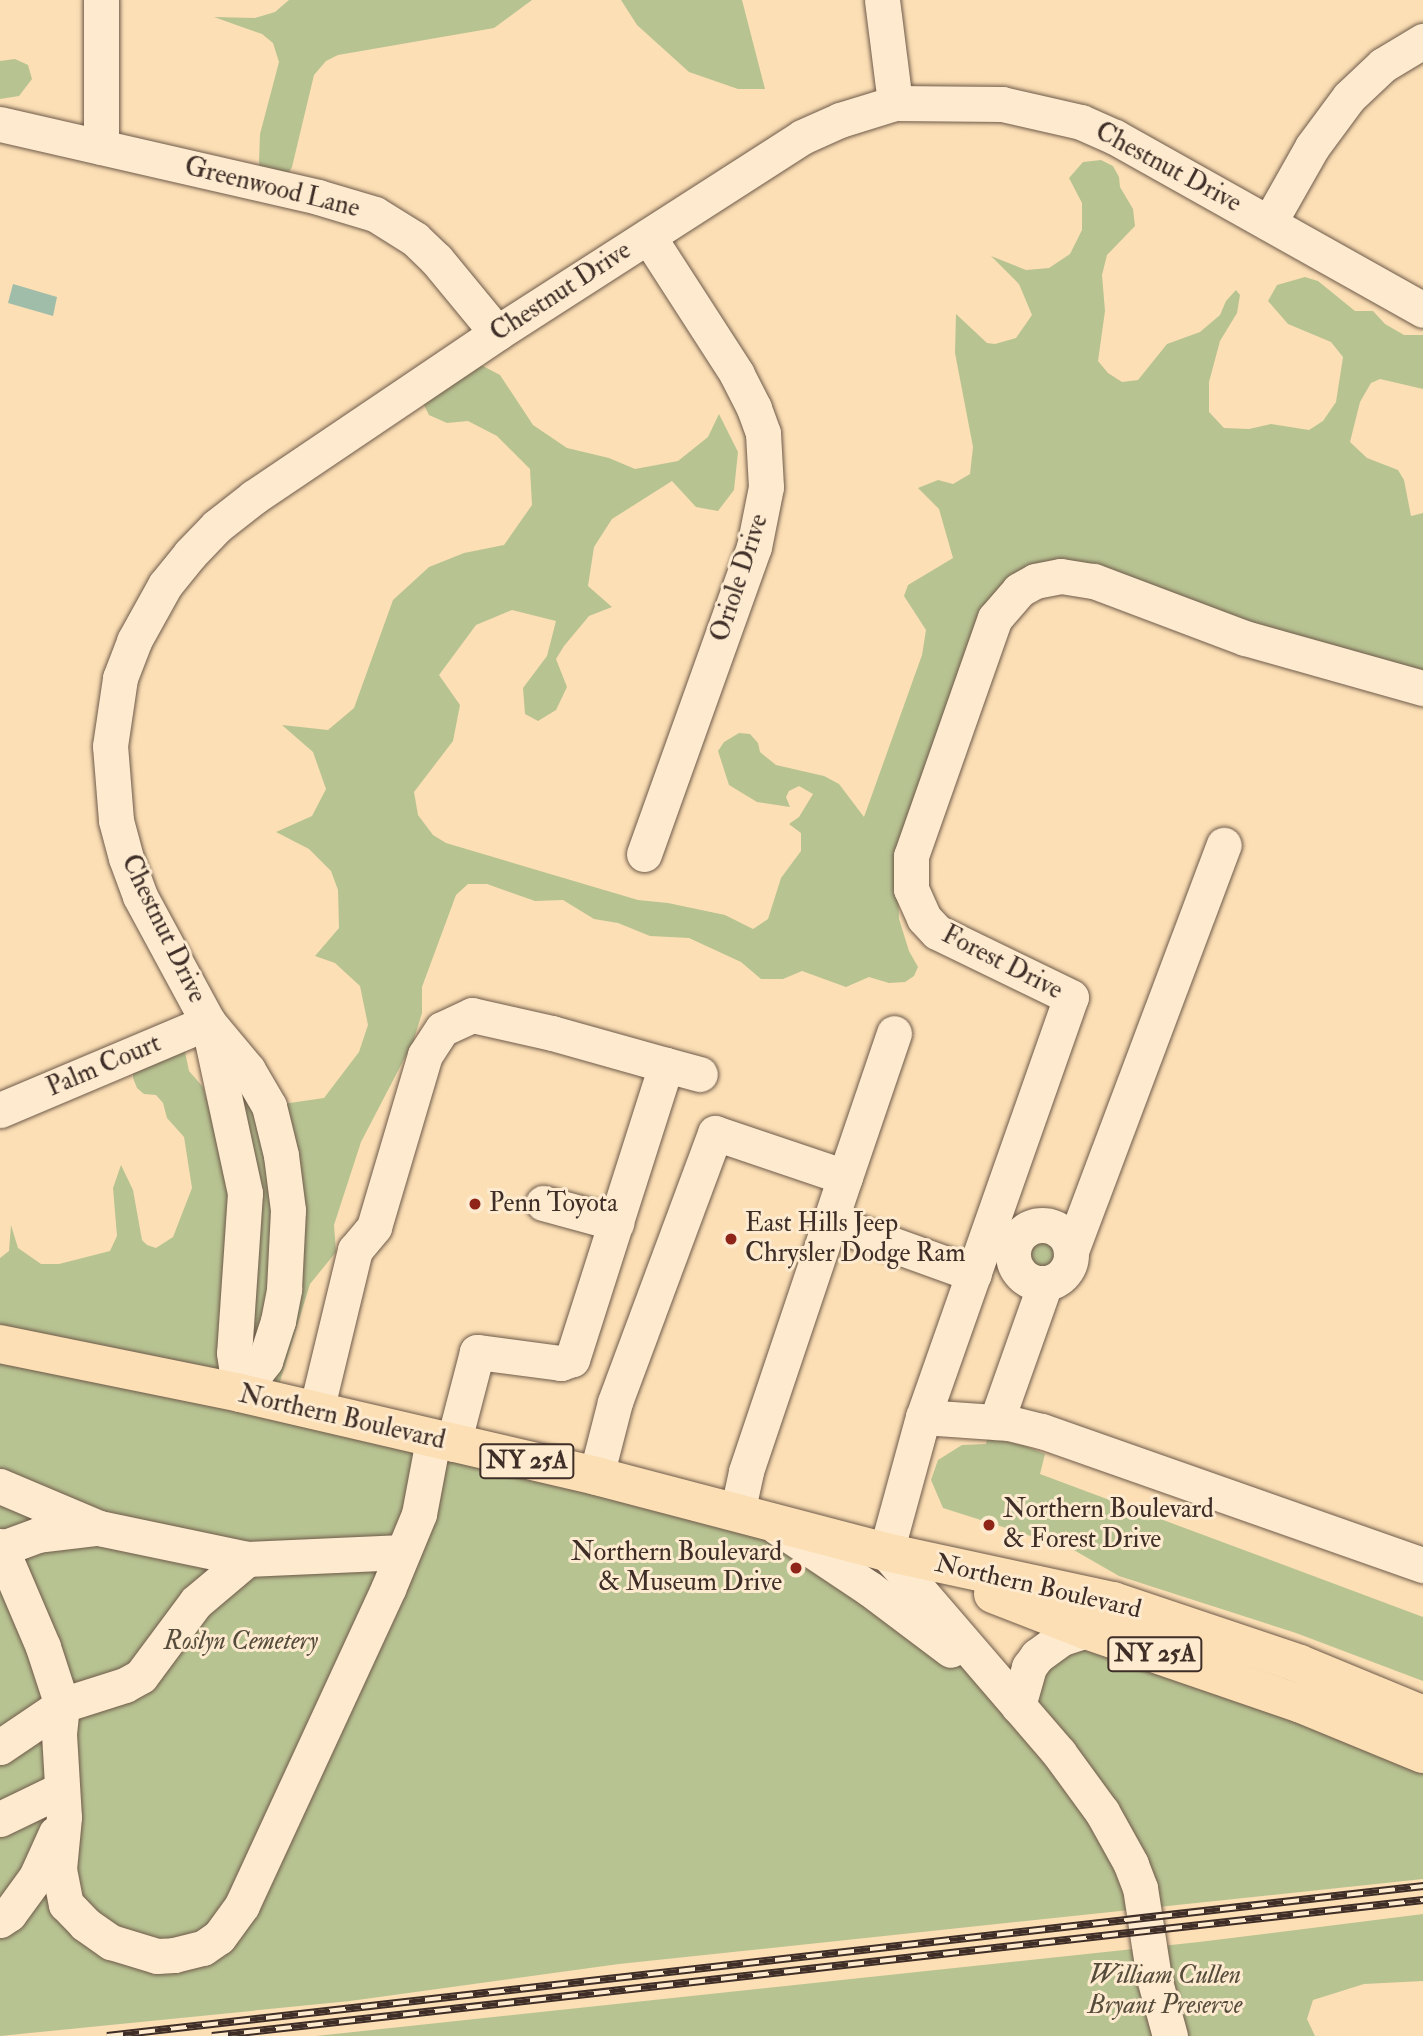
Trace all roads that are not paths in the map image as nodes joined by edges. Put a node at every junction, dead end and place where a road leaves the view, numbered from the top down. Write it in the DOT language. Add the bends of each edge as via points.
graph roads {
  1 [pos="100,0"];
  2 [pos="882,0"];
  3 [pos="1423,41"];
  4 [pos="895,103"];
  5 [pos="0,124"];
  6 [pos="101,147"];
  7 [pos="1269,223"];
  8 [pos="648,236"];
  9 [pos="1423,310"];
  10 [pos="497,333"];
  11 [pos="1423,688"];
  12 [pos="1224,845"];
  13 [pos="644,854"];
  14 [pos="208,1022"];
  15 [pos="894,1033"];
  16 [pos="666,1065"];
  17 [pos="700,1074"];
  18 [pos="0,1110"];
  19 [pos="845,1177"];
  20 [pos="543,1203"];
  21 [pos="830,1222"];
  22 [pos="616,1223"];
  23 [pos="1001,1239"];
  24 [pos="1071,1251"];
  25 [pos="974,1274"];
  26 [pos="1045,1283"];
  27 [pos="0,1344"];
  28 [pos="240,1393"];
  29 [pos="316,1411"];
  30 [pos="923,1417"];
  31 [pos="996,1422"];
  32 [pos="443,1442"];
  33 [pos="596,1476"];
  34 [pos="0,1486"];
  35 [pos="753,1517"];
  36 [pos="99,1528"];
  37 [pos="0,1548"];
  38 [pos="403,1552"];
  39 [pos="887,1552"];
  40 [pos="247,1559"];
  41 [pos="1423,1565"];
  42 [pos="1086,1630"];
  43 [pos="62,1705"];
  44 [pos="1018,1706"];
  45 [pos="1423,1715"];
  46 [pos="0,1747"];
  47 [pos="1423,1754"];
  48 [pos="63,1803"];
  49 [pos="0,1819"];
  50 [pos="0,1920"];
  51 [pos="1170,2036"];
  1 -- 6 [label="street"];
  2 -- 4 [label="street"];
  3 -- 7 [label="street" via="1383,65 1349,97 1312,147"];
  4 -- 7 [label="street, Chestnut Drive" via="1002,104 1081,122"];
  4 -- 8 [label="street, Chestnut Drive" via="802,137"];
  5 -- 6 [label="street, Greenwood Lane"];
  6 -- 10 [label="street, Greenwood Lane" via="375,214 415,239 436,259"];
  7 -- 9 [label="street, Chestnut Drive"];
  8 -- 10 [label="street, Chestnut Drive"];
  8 -- 13 [label="street, Oriole Drive" via="754,408 763,433 766,487 754,547"];
  10 -- 14 [label="street, Chestnut Drive" via="217,526 165,585 134,641 120,678 110,746 116,820 140,896"];
  11 -- 23 [label="street, Forest Drive" via="1245,638 1094,581 1061,576 1035,581 1019,590 995,618 911,856 911,889 924,918 937,932 1071,997"];
  12 -- 24 [label="street"];
  14 -- 18 [label="street, Palm Court"];
  14 -- 28 [label="street, Chestnut Drive" via="245,1193 234,1353"];
  15 -- 19 [label="street"];
  16 -- 17 [label="street"];
  16 -- 22 [label="street"];
  16 -- 29 [label="street" via="472,1014 442,1029 425,1055 374,1227 355,1250"];
  19 -- 21 [label="street"];
  19 -- 33 [label="street" via="715,1133 615,1402"];
  20 -- 22 [label="street"];
  21 -- 25 [label="street"];
  21 -- 35 [label="street" via="746,1472"];
  22 -- 32 [label="street" via="572,1359 561,1363 477,1352"];
  23 -- 24 [label="street" via="1046,1225 1063,1234"];
  23 -- 25 [label="street, Forest Drive"];
  23 -- 26 [label="street" via="1019,1272 1035,1283"];
  24 -- 26 [label="street" via="1065,1273"];
  25 -- 30 [label="street, Forest Drive"];
  26 -- 31 [label="street"];
  27 -- 28 [label="main road, Northern Boulevard / NY 25A"];
  28 -- 29 [label="main road, Northern Boulevard / NY 25A"];
  29 -- 32 [label="main road, Northern Boulevard / NY 25A"];
  30 -- 31 [label="street"];
  30 -- 39 [label="street, Forest Drive"];
  31 -- 41 [label="street" via="1042,1431"];
  32 -- 33 [label="main road, Northern Boulevard / NY 25A"];
  32 -- 38 [label="street"];
  33 -- 35 [label="main road, Northern Boulevard / NY 25A"];
  34 -- 36 [label="street"];
  35 -- 39 [label="main road, Northern Boulevard / NY 25A"];
  35 -- 44 [label="street" via="932,1633"];
  36 -- 37 [label="street" via="38,1535"];
  36 -- 40 [label="street"];
  37 -- 43 [label="street" via="43,1647"];
  38 -- 40 [label="street"];
  38 -- 48 [label="street" via="242,1905 219,1937 203,1948 157,1956 111,1941 85,1924 66,1904 60,1869"];
  39 -- 42 [label="main road, Northern Boulevard / NY 25A"];
  39 -- 44 [label="street"];
  39 -- 45 [label="main road, Northern Boulevard / NY 25A" via="1113,1601 1300,1664"];
  40 -- 43 [label="street" via="196,1602 141,1676"];
  42 -- 44 [label="street" via="1062,1638 1037,1656 1029,1667"];
  42 -- 47 [label="main road, Northern Boulevard / NY 25A" via="1301,1704"];
  43 -- 46 [label="street"];
  43 -- 48 [label="street"];
  44 -- 51 [label="street" via="1088,1790 1136,1876 1154,1978"];
  48 -- 49 [label="street"];
  48 -- 50 [label="street" via="36,1877"];
}
